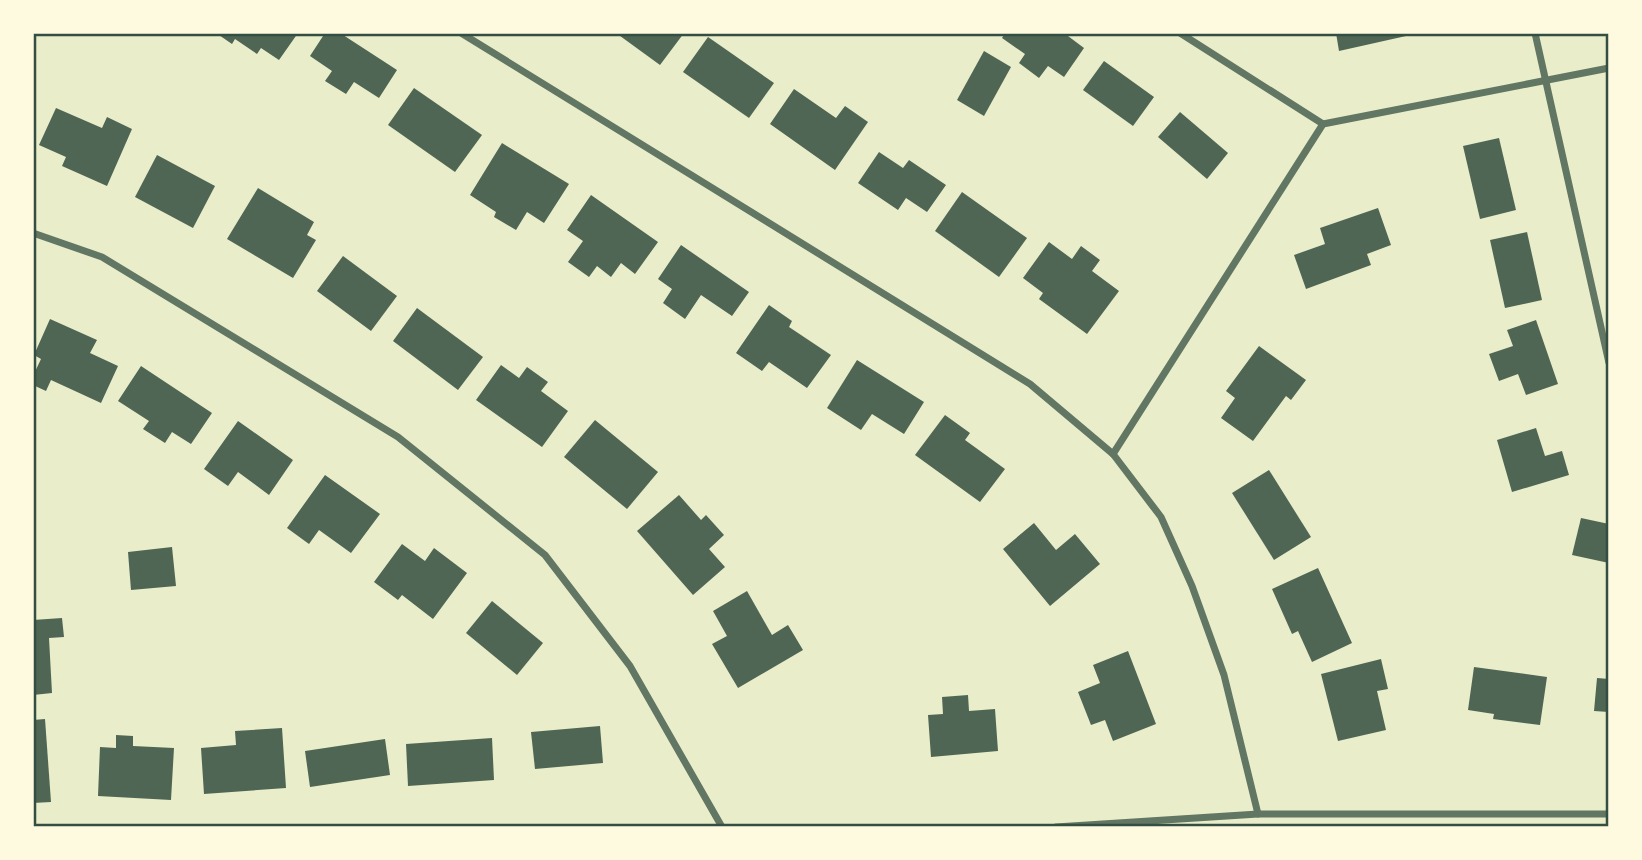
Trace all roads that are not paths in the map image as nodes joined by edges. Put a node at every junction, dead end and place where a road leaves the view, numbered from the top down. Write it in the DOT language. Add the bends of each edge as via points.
graph roads {
  1 [pos="461,33"];
  2 [pos="1180,33"];
  3 [pos="1535,33"];
  4 [pos="1609,68"];
  5 [pos="1546,82"];
  6 [pos="1323,124"];
  7 [pos="33,233"];
  8 [pos="1609,363"];
  9 [pos="1113,454"];
  10 [pos="1258,814"];
  11 [pos="1609,814"];
  12 [pos="722,827"];
  13 [pos="1056,827"];
  1 -- 9 [label="street" via="1030,384"];
  2 -- 6 [label="street"];
  3 -- 5 [label="street"];
  4 -- 5 [label="street"];
  5 -- 6 [label="street"];
  5 -- 8 [label="street"];
  6 -- 9 [label="street"];
  7 -- 12 [label="street" via="102,257 398,436 545,555 630,666"];
  9 -- 10 [label="street" via="1161,517 1192,586 1224,675"];
  10 -- 11 [label="street"];
  10 -- 13 [label="street"];
}
